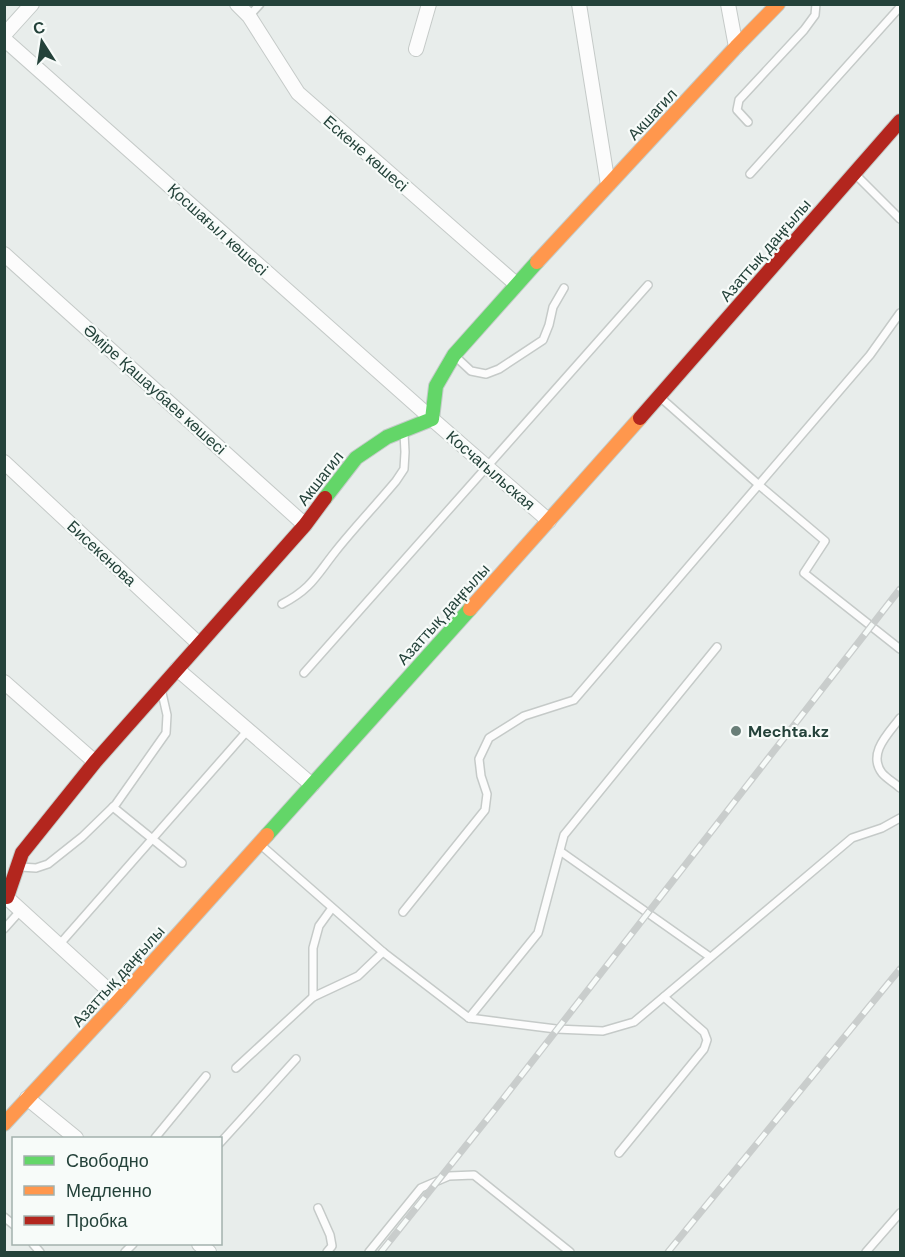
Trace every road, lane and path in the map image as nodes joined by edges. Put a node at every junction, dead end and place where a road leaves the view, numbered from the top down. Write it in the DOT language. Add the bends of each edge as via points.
graph roads {
  1 [pos="32,4"];
  2 [pos="237,4"];
  3 [pos="260,4"];
  4 [pos="429,4"];
  5 [pos="579,4"];
  6 [pos="728,4"];
  7 [pos="778,4"];
  8 [pos="816,4"];
  9 [pos="900,7"];
  10 [pos="249,16"];
  11 [pos="4,37"];
  12 [pos="736,47"];
  13 [pos="416,50"];
  14 [pos="900,121"];
  15 [pos="748,122"];
  16 [pos="750,174"];
  17 [pos="854,174"];
  18 [pos="608,185"];
  19 [pos="900,219"];
  20 [pos="4,254"];
  21 [pos="516,284"];
  22 [pos="648,285"];
  23 [pos="564,288"];
  24 [pos="900,313"];
  25 [pos="454,355"];
  26 [pos="659,396"];
  27 [pos="432,419"];
  28 [pos="404,430"];
  29 [pos="4,462"];
  30 [pos="487,466"];
  31 [pos="759,485"];
  32 [pos="549,521"];
  33 [pos="305,525"];
  34 [pos="282,604"];
  35 [pos="199,644"];
  36 [pos="717,647"];
  37 [pos="900,649"];
  38 [pos="177,669"];
  39 [pos="304,673"];
  40 [pos="4,682"];
  41 [pos="161,688"];
  42 [pos="900,718"];
  43 [pos="248,730"];
  44 [pos="95,762"];
  45 [pos="312,785"];
  46 [pos="900,788"];
  47 [pos="112,807"];
  48 [pos="900,818"];
  49 [pos="152,839"];
  50 [pos="260,844"];
  51 [pos="560,851"];
  52 [pos="182,863"];
  53 [pos="17,867"];
  54 [pos="6,896"];
  55 [pos="332,908"];
  56 [pos="21,910"];
  57 [pos="403,912"];
  58 [pos="4,929"];
  59 [pos="59,945"];
  60 [pos="383,952"];
  61 [pos="710,957"];
  62 [pos="313,997"];
  63 [pos="664,997"];
  64 [pos="119,1000"];
  65 [pos="469,1018"];
  66 [pos="296,1059"];
  67 [pos="236,1068"];
  68 [pos="206,1076"];
  69 [pos="27,1098"];
  70 [pos="4,1124"];
  71 [pos="75,1137"];
  72 [pos="156,1137"];
  73 [pos="222,1141"];
  74 [pos="619,1153"];
  75 [pos="318,1208"];
  76 [pos="900,1213"];
  77 [pos="327,1252"];
  78 [pos="369,1252"];
  79 [pos="570,1252"];
  80 [pos="866,1252"];
  1 -- 11 [label="street"];
  2 -- 10 [label="street, Ескене көшесі"];
  3 -- 10 [label="lane"];
  4 -- 13 [label="street"];
  5 -- 18 [label="street"];
  6 -- 12 [label="street"];
  7 -- 12 [label="main road, Акшагил"];
  8 -- 15 [label="lane" via="815,15 804,30 739,100 737,110"];
  9 -- 16 [label="lane"];
  10 -- 21 [label="street, Ескене көшесі" via="298,93"];
  11 -- 27 [label="street, Қосшағыл көшесі"];
  12 -- 18 [label="main road, Акшагил"];
  14 -- 17 [label="main road, Азаттық даңғылы"];
  17 -- 19 [label="lane"];
  17 -- 26 [label="main road, Азаттық даңғылы"];
  18 -- 21 [label="main road, Акшагил"];
  20 -- 33 [label="street, Әміре Қашаубаев көшесі"];
  21 -- 25 [label="main road, Акшагил"];
  22 -- 30 [label="lane"];
  23 -- 25 [label="lane" via="553,306 543,339 499,369 486,374 471,370"];
  24 -- 31 [label="lane" via="870,355"];
  25 -- 27 [label="main road, Акшагил" via="436,386"];
  26 -- 31 [label="lane"];
  26 -- 32 [label="main road, Азаттық даңғылы"];
  27 -- 28 [label="main road, Акшагил"];
  27 -- 30 [label="street, Косчагыльская"];
  28 -- 33 [label="main road, Акшагил" via="356,458"];
  28 -- 34 [label="lane" via="404,469 396,481 313,582"];
  29 -- 35 [label="street, Бисекенова"];
  30 -- 32 [label="street, Косчагыльская"];
  30 -- 39 [label="lane"];
  31 -- 37 [label="lane" via="825,542 804,573"];
  31 -- 57 [label="lane" via="574,700 524,716 489,738 479,759 487,794 485,810"];
  32 -- 45 [label="main road, Азаттық даңғылы"];
  33 -- 35 [label="main road, Акшагил"];
  35 -- 38 [label="main road, Акшагил"];
  36 -- 51 [label="lane" via="564,835"];
  38 -- 41 [label="main road, Акшагил"];
  38 -- 43 [label="street"];
  40 -- 44 [label="street"];
  41 -- 44 [label="main road, Акшагил"];
  41 -- 47 [label="lane" via="166,733"];
  42 -- 46 [label="lane" via="878,746 877,763 882,773"];
  43 -- 45 [label="street"];
  43 -- 49 [label="lane"];
  44 -- 53 [label="main road, Акшагил" via="22,853"];
  45 -- 50 [label="main road, Азаттық даңғылы"];
  47 -- 49 [label="lane"];
  47 -- 53 [label="lane" via="48,864"];
  48 -- 61 [label="lane" via="852,838"];
  49 -- 52 [label="lane"];
  49 -- 59 [label="lane"];
  50 -- 55 [label="lane"];
  50 -- 64 [label="main road, Азаттық даңғылы"];
  51 -- 61 [label="lane"];
  51 -- 65 [label="lane" via="538,933"];
  53 -- 54 [label="main road, Акшагил"];
  54 -- 56 [label="street"];
  55 -- 60 [label="lane"];
  55 -- 62 [label="lane" via="319,926 313,948"];
  56 -- 58 [label="lane"];
  56 -- 59 [label="street"];
  59 -- 64 [label="street"];
  60 -- 62 [label="lane" via="358,976"];
  60 -- 65 [label="lane"];
  61 -- 63 [label="lane"];
  62 -- 67 [label="lane"];
  63 -- 65 [label="lane" via="634,1022 603,1031"];
  63 -- 74 [label="lane" via="704,1032 704,1049"];
  64 -- 69 [label="main road, Азаттық даңғылы"];
  66 -- 73 [label="lane"];
  68 -- 72 [label="lane"];
  69 -- 70 [label="main road, Азаттық даңғылы"];
  69 -- 71 [label="street"];
  75 -- 77 [label="lane" via="330,1235 332,1246"];
  76 -- 80 [label="lane"];
  78 -- 79 [label="lane" via="421,1188 449,1176 474,1175"];
}
